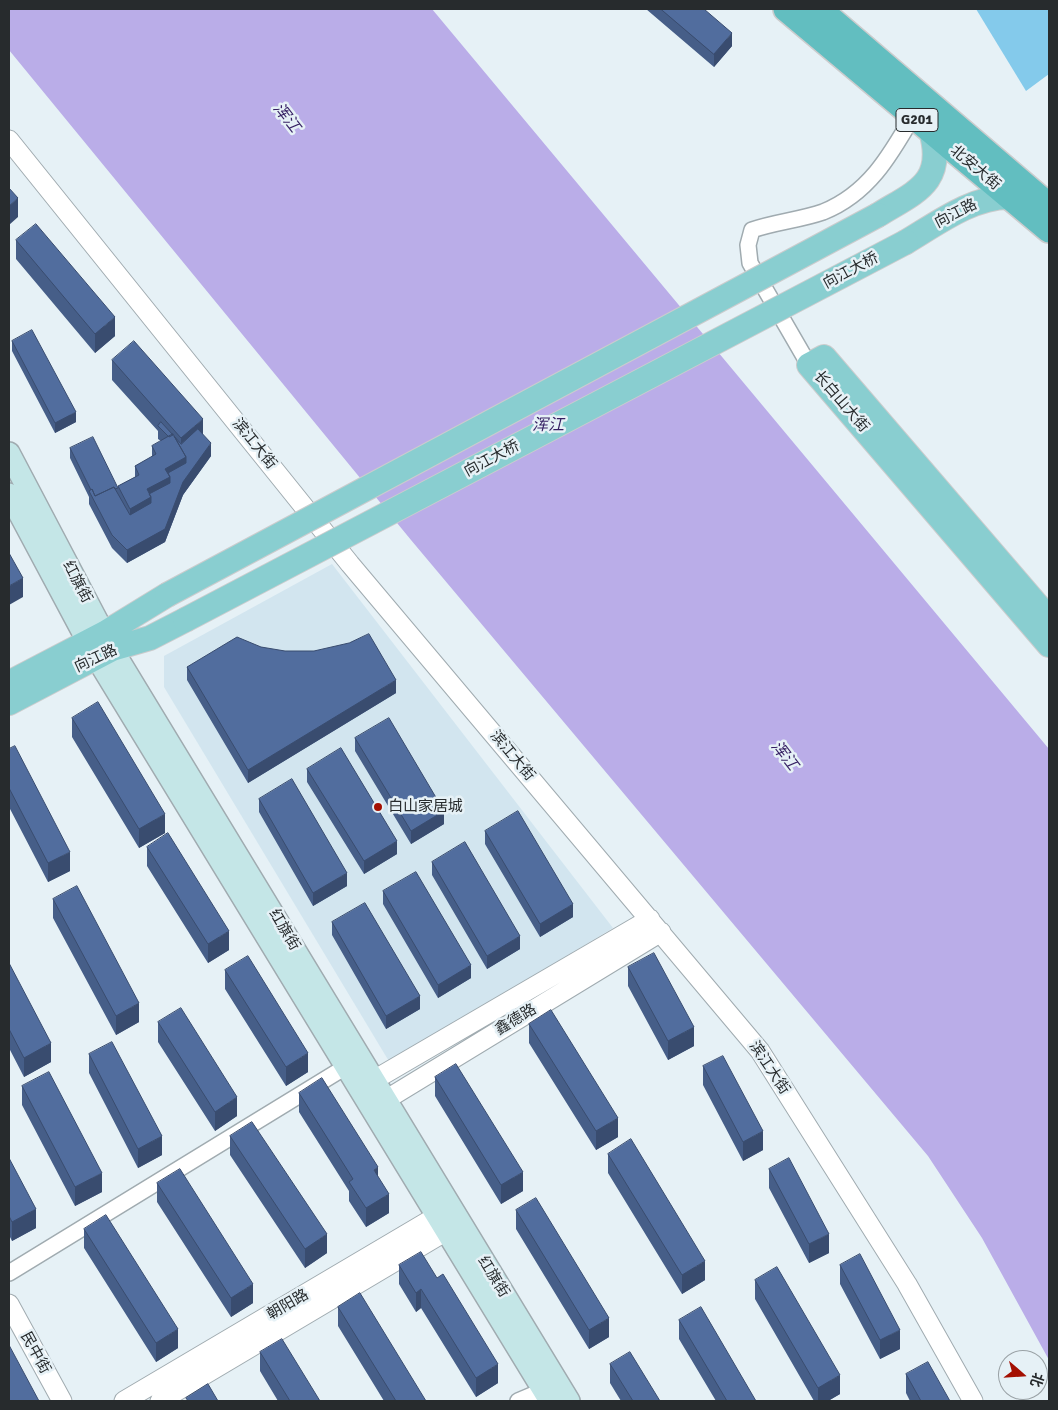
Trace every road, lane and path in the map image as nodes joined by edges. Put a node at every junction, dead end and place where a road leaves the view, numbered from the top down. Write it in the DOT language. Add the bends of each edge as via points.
graph roads {
  1 [pos="786,9"];
  2 [pos="819,9"];
  3 [pos="922,124"];
  4 [pos="9,140"];
  5 [pos="1009,197"];
  6 [pos="1049,206"];
  7 [pos="1049,230"];
  8 [pos="906,242"];
  9 [pos="809,365"];
  10 [pos="11,463"];
  11 [pos="9,494"];
  12 [pos="1049,619"];
  13 [pos="185,620"];
  14 [pos="100,645"];
  15 [pos="1049,645"];
  16 [pos="9,683"];
  17 [pos="9,703"];
  18 [pos="655,925"];
  19 [pos="347,1066"];
  20 [pos="368,1084"];
  21 [pos="379,1104"];
  22 [pos="448,1220"];
  23 [pos="9,1273"];
  24 [pos="9,1304"];
  25 [pos="547,1396"];
  26 [pos="62,1401"];
  27 [pos="124,1401"];
  28 [pos="160,1401"];
  29 [pos="518,1401"];
  30 [pos="570,1401"];
  31 [pos="973,1401"];
  1 -- 3 [label="highway, 北安大街 / G201"];
  2 -- 6 [label="highway, 北安大街 / G201"];
  3 -- 5 [label="highway, 北安大街 / G201"];
  3 -- 9 [label="street" via="854,196 823,212 752,230 748,245 750,262"];
  3 -- 14 [label="main road, 向江路, bridge" via="936,147 932,173 926,185 878,215 167,595"];
  4 -- 18 [label="street, 滨江大街" via="350,564"];
  5 -- 7 [label="highway, 北安大街 / G201"];
  5 -- 8 [label="main road, 向江路" via="979,202"];
  8 -- 13 [label="main road, 向江大桥, bridge"];
  9 -- 12 [label="main road, 长白山大街" via="824,357"];
  9 -- 15 [label="main road, 长白山大街"];
  10 -- 14 [label="main road, 红旗街"];
  11 -- 14 [label="main road"];
  13 -- 14 [label="main road, 向江路" via="150,638"];
  14 -- 16 [label="main road, 向江路"];
  14 -- 17 [label="main road, 向江路"];
  14 -- 19 [label="main road"];
  14 -- 20 [label="main road, 红旗街"];
  18 -- 20 [label="street, 鑫德路"];
  18 -- 21 [label="street, 鑫德路"];
  18 -- 31 [label="street, 滨江大街" via="760,1051 907,1284"];
  19 -- 20 [label="main road"];
  19 -- 23 [label="street"];
  20 -- 21 [label="main road"];
  21 -- 22 [label="main road"];
  22 -- 25 [label="main road"];
  22 -- 27 [label="street, 朝阳路"];
  22 -- 28 [label="street, 朝阳路"];
  22 -- 30 [label="main road, 红旗街"];
  24 -- 26 [label="street, 民中街"];
  25 -- 29 [label="street"];
}
